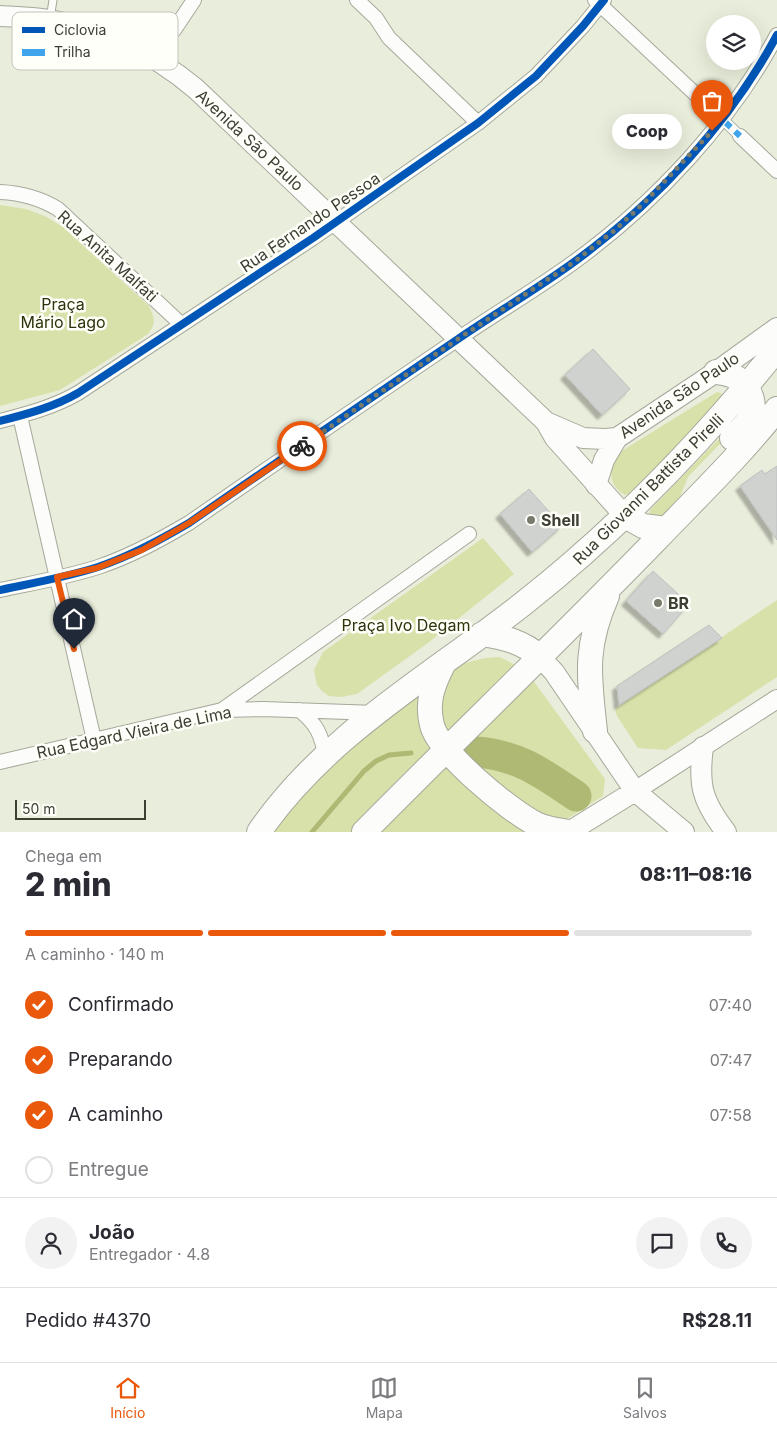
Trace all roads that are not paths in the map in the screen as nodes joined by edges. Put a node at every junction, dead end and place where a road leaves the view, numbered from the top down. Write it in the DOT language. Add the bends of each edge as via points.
graph roads {
  1 [pos="194,0"];
  2 [pos="357,0"];
  3 [pos="600,2"];
  4 [pos="178,24"];
  5 [pos="777,35"];
  6 [pos="173,70"];
  7 [pos="722,119"];
  8 [pos="478,123"];
  9 [pos="740,136"];
  10 [pos="777,171"];
  11 [pos="0,192"];
  12 [pos="336,222"];
  13 [pos="181,324"];
  14 [pos="777,328"];
  15 [pos="458,339"];
  16 [pos="777,349"];
  17 [pos="716,372"];
  18 [pos="746,387"];
  19 [pos="777,409"];
  20 [pos="20,416"];
  21 [pos="0,421"];
  22 [pos="546,422"];
  23 [pos="617,438"];
  24 [pos="710,484"];
  25 [pos="596,485"];
  26 [pos="625,516"];
  27 [pos="666,529"];
  28 [pos="469,534"];
  29 [pos="57,577"];
  30 [pos="610,588"];
  31 [pos="0,590"];
  32 [pos="482,634"];
  33 [pos="540,657"];
  34 [pos="445,662"];
  35 [pos="777,699"];
  36 [pos="222,710"];
  37 [pos="299,710"];
  38 [pos="377,713"];
  39 [pos="595,731"];
  40 [pos="94,740"];
  41 [pos="703,747"];
  42 [pos="445,750"];
  43 [pos="325,756"];
  44 [pos="0,762"];
  45 [pos="635,791"];
  46 [pos="259,832"];
  47 [pos="364,832"];
  48 [pos="569,832"];
  49 [pos="684,832"];
  50 [pos="726,832"];
  1 -- 4 [label="street"];
  2 -- 8 [label="street" via="376,18 389,38"];
  3 -- 7 [label="street"];
  3 -- 8 [label="street, Rua Fernando Pessoa" via="536,76"];
  5 -- 7 [label="street"];
  6 -- 12 [label="main road, Avenida São Paulo"];
  7 -- 9 [label="street"];
  7 -- 15 [label="street" via="675,172 615,230 574,262"];
  8 -- 12 [label="street, Rua Fernando Pessoa"];
  9 -- 10 [label="street"];
  11 -- 13 [label="street, Rua Anita Malfati" via="30,196 58,209"];
  12 -- 13 [label="street, Rua Fernando Pessoa"];
  12 -- 15 [label="main road, Avenida São Paulo"];
  13 -- 20 [label="street, Rua Fernando Pessoa" via="71,397"];
  14 -- 17 [label="main road, Avenida São Paulo"];
  15 -- 22 [label="main road, Avenida São Paulo"];
  15 -- 29 [label="street" via="189,523 121,559"];
  16 -- 18 [label="highway, Rua Giovanni Battista Pirelli"];
  17 -- 18 [label="highway" via="729,374"];
  17 -- 23 [label="main road, Avenida São Paulo"];
  18 -- 24 [label="highway" via="753,409 748,420 719,452"];
  18 -- 26 [label="highway, Rua Giovanni Battista Pirelli"];
  19 -- 24 [label="highway"];
  20 -- 21 [label="street, Rua Fernando Pessoa"];
  20 -- 29 [label="street"];
  22 -- 23 [label="main road, Avenida São Paulo" via="583,438"];
  22 -- 25 [label="main road, Avenida São Paulo" via="555,438"];
  23 -- 25 [label="main road" via="604,460"];
  24 -- 27 [label="highway"];
  25 -- 26 [label="main road, Avenida São Paulo"];
  26 -- 27 [label="highway" via="643,526"];
  26 -- 32 [label="highway, Rua Giovanni Battista Pirelli" via="571,566"];
  27 -- 30 [label="highway"];
  28 -- 36 [label="street"];
  29 -- 31 [label="street"];
  29 -- 40 [label="street"];
  30 -- 33 [label="highway"];
  30 -- 39 [label="highway" via="598,617 590,651 589,676"];
  32 -- 33 [label="highway" via="521,643"];
  32 -- 34 [label="highway, Rua Giovanni Battista Pirelli"];
  33 -- 39 [label="main road"];
  33 -- 42 [label="highway"];
  34 -- 38 [label="highway, Rua Giovanni Battista Pirelli"];
  34 -- 42 [label="highway" via="434,683 430,700 432,727"];
  35 -- 41 [label="street"];
  36 -- 37 [label="street, Rua Edgard Vieira de Lima"];
  36 -- 40 [label="street, Rua Edgard Vieira de Lima"];
  37 -- 38 [label="street, Rua Edgard Vieira de Lima"];
  37 -- 43 [label="street" via="319,730"];
  38 -- 43 [label="highway, Rua Giovanni Battista Pirelli"];
  39 -- 45 [label="main road"];
  40 -- 44 [label="street, Rua Edgard Vieira de Lima"];
  41 -- 45 [label="street"];
  41 -- 50 [label="main road" via="700,771 703,793 712,815"];
  42 -- 47 [label="highway"];
  42 -- 48 [label="highway" via="524,817 537,825"];
  43 -- 46 [label="highway, Rua Giovanni Battista Pirelli" via="291,789"];
  45 -- 48 [label="main road"];
  45 -- 49 [label="main road"];
}
